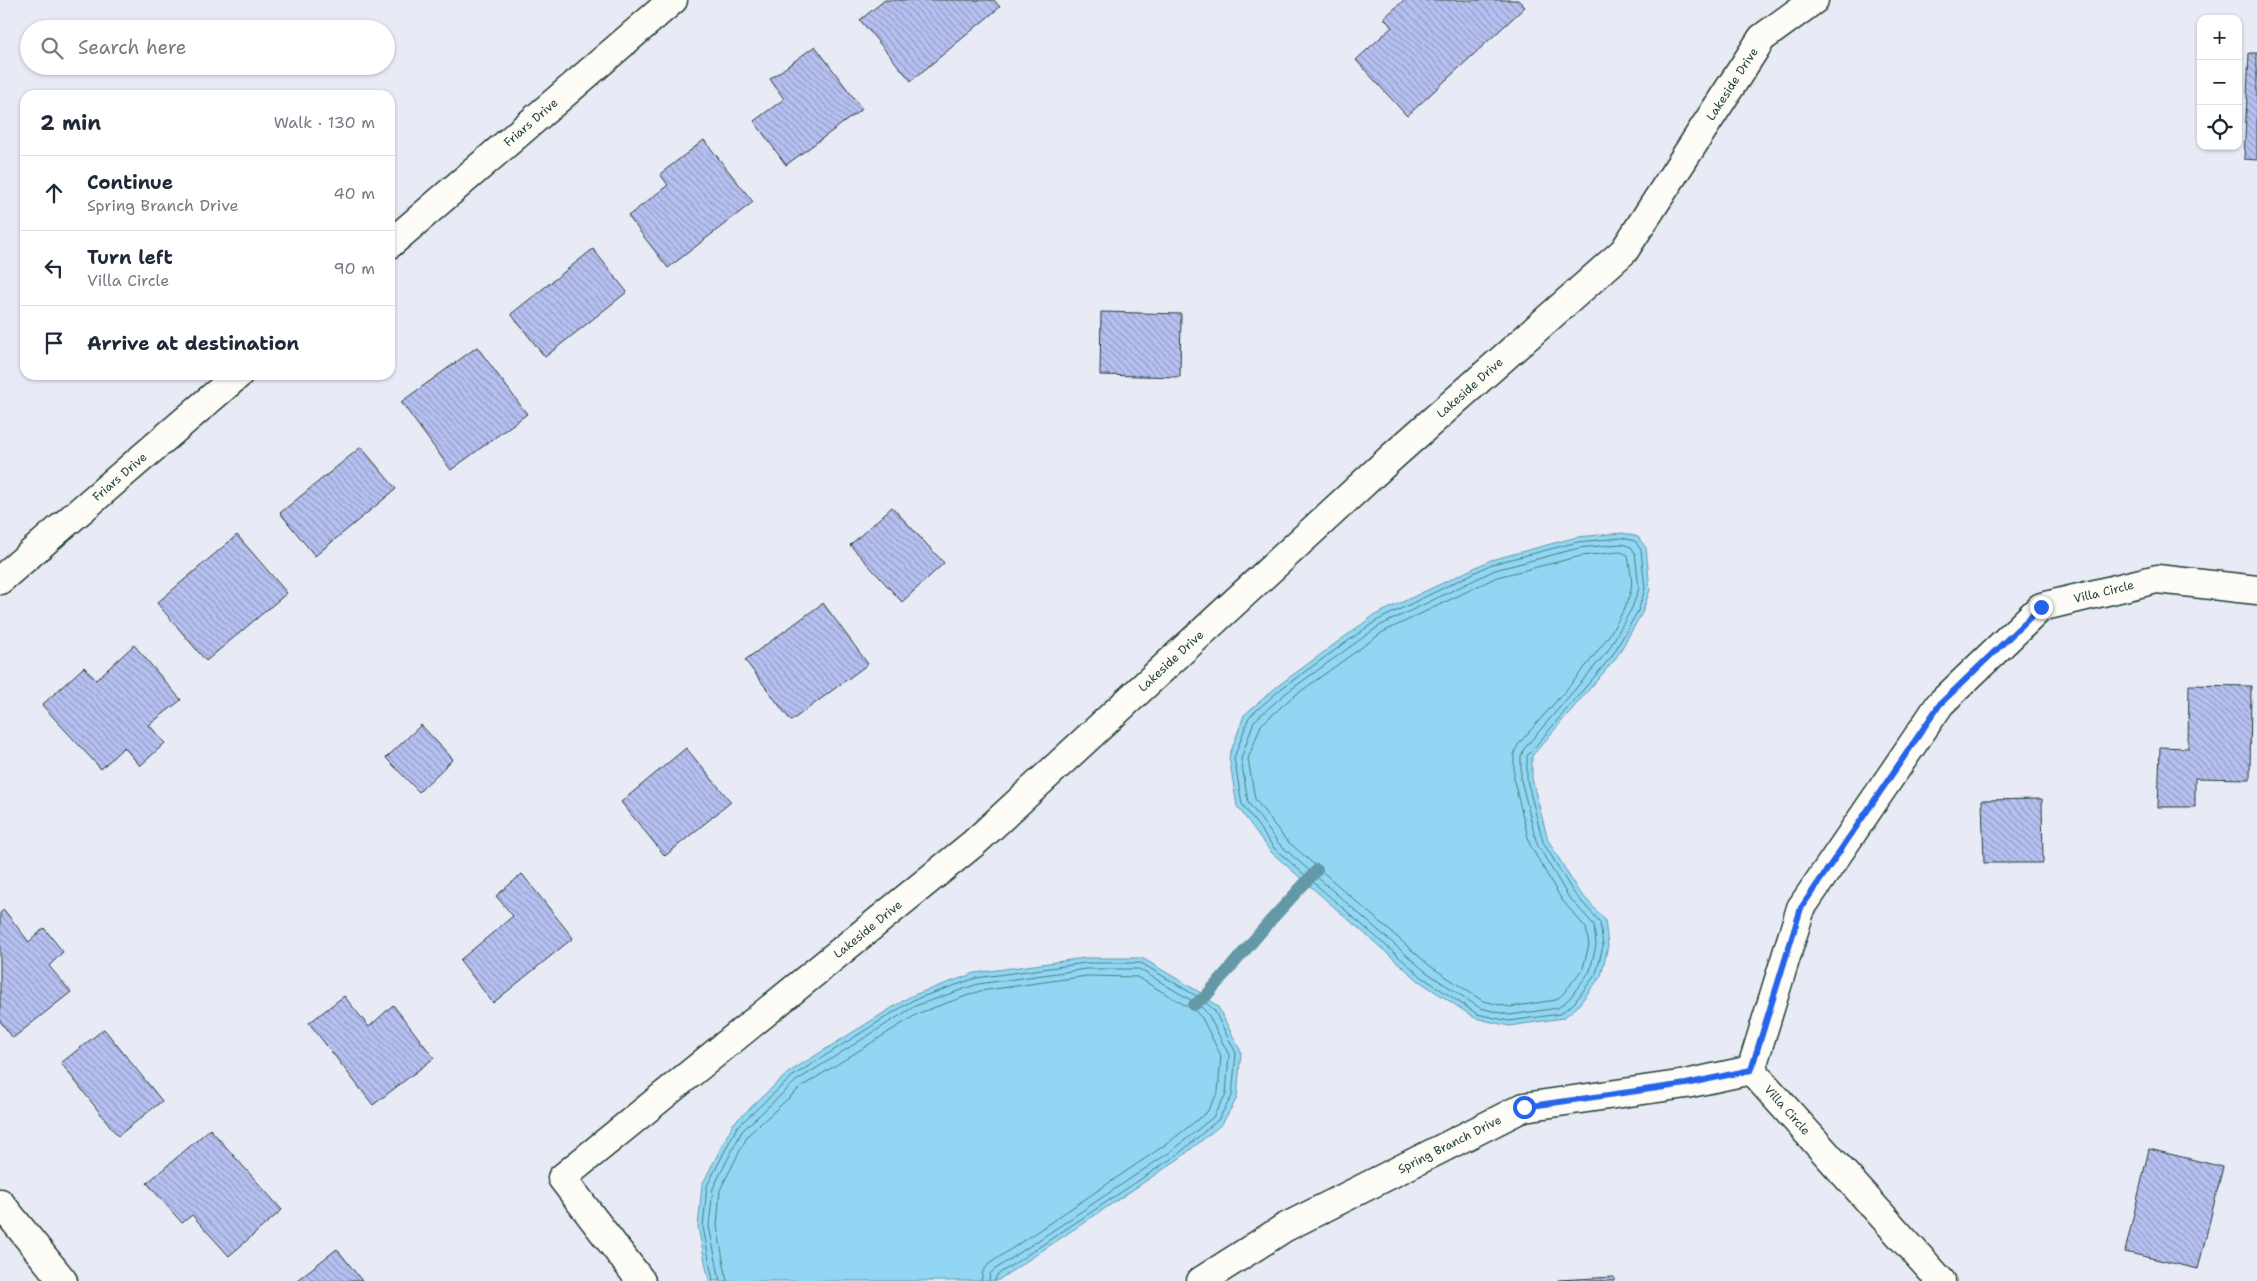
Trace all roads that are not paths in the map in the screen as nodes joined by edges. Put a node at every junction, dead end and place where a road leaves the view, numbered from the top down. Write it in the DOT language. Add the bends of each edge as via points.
graph roads {
  1 [pos="673,0"];
  2 [pos="1814,0"];
  3 [pos="395,240"];
  4 [pos="232,380"];
  5 [pos="0,580"];
  6 [pos="2257,590"];
  7 [pos="1751,1070"];
  8 [pos="0,1203"];
  9 [pos="63,1281"];
  10 [pos="641,1281"];
  11 [pos="1201,1281"];
  12 [pos="1941,1281"];
  1 -- 3 [label="street, Friars Drive"];
  2 -- 10 [label="street, Lakeside Drive" via="1762,38 1624,252 1393,456 974,843 562,1178"];
  4 -- 5 [label="street, Friars Drive"];
  6 -- 7 [label="street, Villa Circle" via="2157,579 2041,607 2034,613 1940,704 1801,908"];
  7 -- 11 [label="street, Spring Branch Drive" via="1686,1084 1524,1107 1284,1228"];
  7 -- 12 [label="street, Villa Circle"];
  8 -- 9 [label="street"];
}
